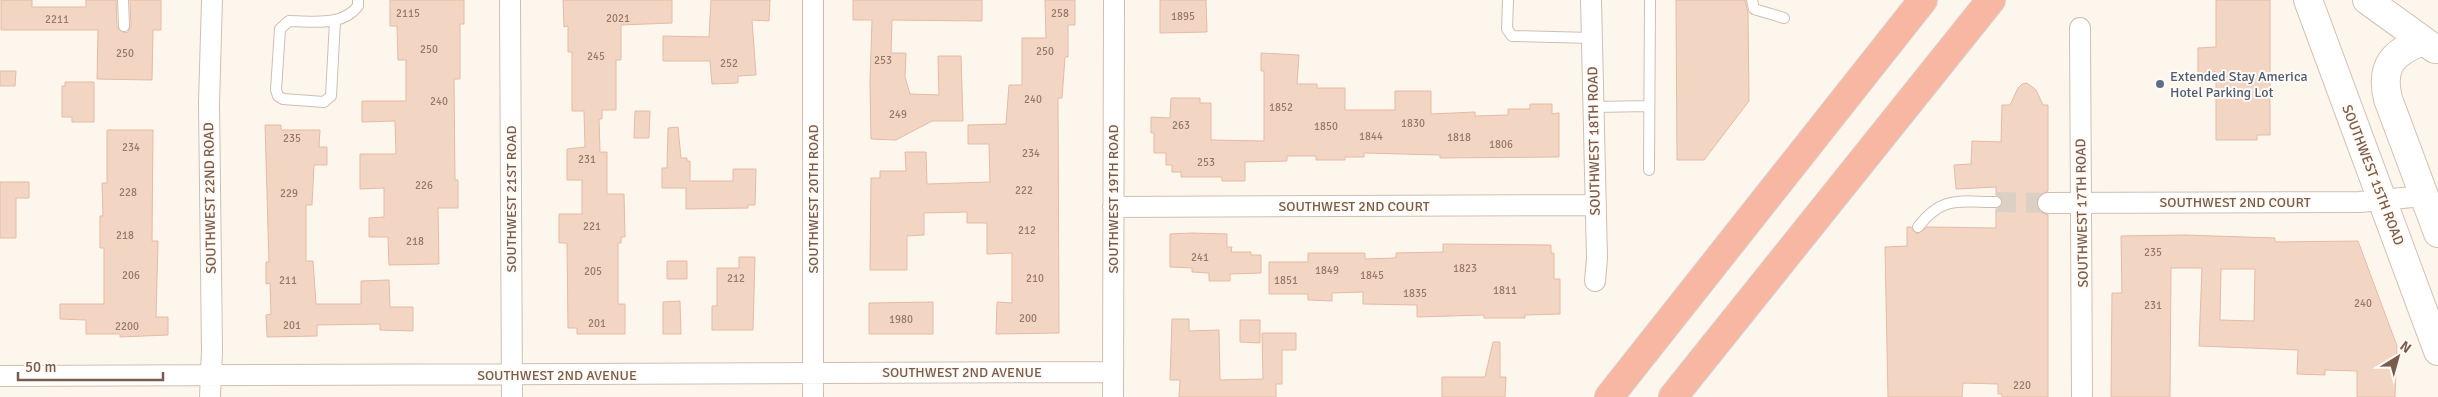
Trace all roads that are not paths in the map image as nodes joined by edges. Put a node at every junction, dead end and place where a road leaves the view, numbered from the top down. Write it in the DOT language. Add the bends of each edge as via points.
graph roads {
  1 [pos="124,0"];
  2 [pos="212,0"];
  3 [pos="358,0"];
  4 [pos="510,0"];
  5 [pos="813,0"];
  6 [pos="1114,0"];
  7 [pos="1508,0"];
  8 [pos="1591,0"];
  9 [pos="1650,0"];
  10 [pos="1752,0"];
  11 [pos="1923,0"];
  12 [pos="1991,0"];
  13 [pos="2308,0"];
  14 [pos="2366,0"];
  15 [pos="1784,18"];
  16 [pos="335,21"];
  17 [pos="124,26"];
  18 [pos="2080,28"];
  19 [pos="1592,38"];
  20 [pos="2431,46"];
  21 [pos="1649,106"];
  22 [pos="1594,107"];
  23 [pos="1649,170"];
  24 [pos="2383,200"];
  25 [pos="1996,202"];
  26 [pos="2082,202"];
  27 [pos="2048,203"];
  28 [pos="1595,205"];
  29 [pos="1113,207"];
  30 [pos="2432,211"];
  31 [pos="1918,227"];
  32 [pos="1595,281"];
  33 [pos="2438,351"];
  34 [pos="1113,372"];
  35 [pos="813,373"];
  36 [pos="212,375"];
  37 [pos="511,375"];
  38 [pos="0,376"];
  39 [pos="210,397"];
  40 [pos="512,397"];
  41 [pos="814,397"];
  42 [pos="1113,397"];
  43 [pos="1609,397"];
  44 [pos="1673,397"];
  45 [pos="2082,397"];
  1 -- 17 [label="lane"];
  2 -- 36 [label="street, SOUTHWEST 22ND ROAD" via="208,103"];
  3 -- 16 [label="lane" via="358,6 348,16"];
  4 -- 37 [label="street, SOUTHWEST 21ST ROAD"];
  5 -- 35 [label="street, SOUTHWEST 20TH ROAD"];
  6 -- 29 [label="street, SOUTHWEST 19TH ROAD"];
  7 -- 19 [label="lane" via="1508,29 1512,36"];
  8 -- 19 [label="street, SOUTHWEST 18TH ROAD"];
  9 -- 21 [label="lane"];
  10 -- 15 [label="lane" via="1754,9"];
  11 -- 43 [label="highway"];
  12 -- 44 [label="highway"];
  13 -- 24 [label="street, SOUTHWEST 15TH ROAD"];
  14 -- 20 [label="street"];
  16 -- 16 [label="lane" via="331,96 324,102 278,96 279,33 289,21"];
  18 -- 26 [label="street, SOUTHWEST 17TH ROAD"];
  19 -- 22 [label="street, SOUTHWEST 18TH ROAD"];
  20 -- 30 [label="street" via="2408,47 2387,68 2385,79 2388,99"];
  21 -- 22 [label="lane"];
  21 -- 23 [label="lane"];
  22 -- 28 [label="street, SOUTHWEST 18TH ROAD"];
  24 -- 26 [label="street, SOUTHWEST 2ND COURT"];
  24 -- 30 [label="street, SOUTHWEST 2ND COURT"];
  24 -- 33 [label="street, SOUTHWEST 15TH ROAD"];
  25 -- 31 [label="lane" via="1942,204 1931,211"];
  26 -- 27 [label="street, SOUTHWEST 2ND COURT"];
  26 -- 45 [label="street, SOUTHWEST 17TH ROAD"];
  28 -- 29 [label="street, SOUTHWEST 2ND COURT"];
  28 -- 32 [label="street, SOUTHWEST 18TH ROAD"];
  29 -- 34 [label="street, SOUTHWEST 19TH ROAD"];
  34 -- 35 [label="street, SOUTHWEST 2ND AVENUE"];
  34 -- 42 [label="street, SOUTHWEST 19TH ROAD"];
  35 -- 37 [label="street, SOUTHWEST 2ND AVENUE"];
  35 -- 41 [label="street, SOUTHWEST 20TH ROAD"];
  36 -- 37 [label="street, SOUTHWEST 2ND AVENUE"];
  36 -- 38 [label="street, SOUTHWEST 2ND AVENUE"];
  36 -- 39 [label="street, SOUTHWEST 22ND ROAD"];
  37 -- 40 [label="street, SOUTHWEST 21ST ROAD"];
}
